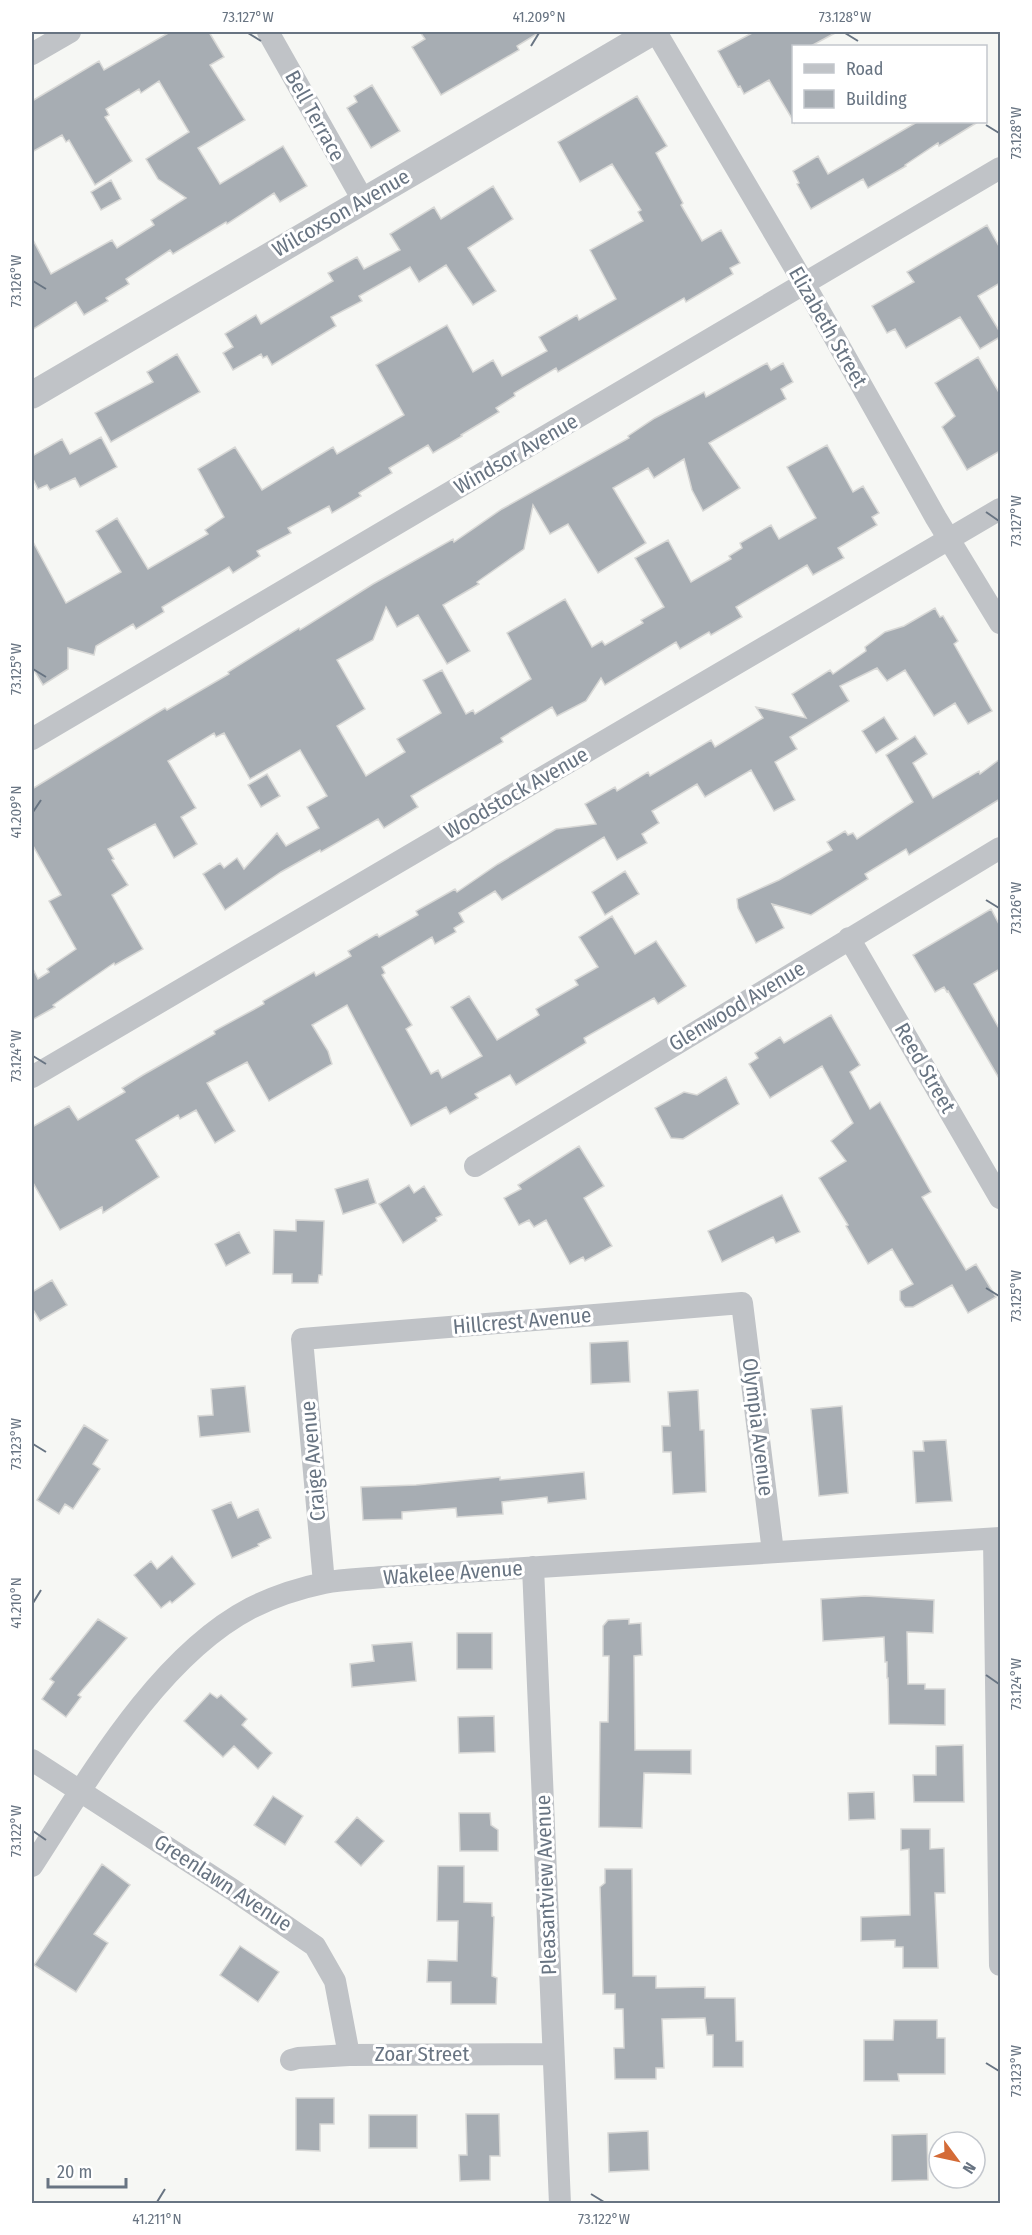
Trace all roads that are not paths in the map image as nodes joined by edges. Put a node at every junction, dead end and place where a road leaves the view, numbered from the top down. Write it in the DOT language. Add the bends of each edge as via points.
graph roads {
  1 [pos="268,32"];
  2 [pos="654,32"];
  3 [pos="65,33"];
  4 [pos="32,54"];
  5 [pos="1000,168"];
  6 [pos="363,200"];
  7 [pos="805,285"];
  8 [pos="32,395"];
  9 [pos="1000,509"];
  10 [pos="950,539"];
  11 [pos="1000,623"];
  12 [pos="32,739"];
  13 [pos="1000,848"];
  14 [pos="849,938"];
  15 [pos="32,1077"];
  16 [pos="474,1166"];
  17 [pos="1000,1197"];
  18 [pos="742,1303"];
  19 [pos="302,1339"];
  20 [pos="997,1538"];
  21 [pos="773,1552"];
  22 [pos="533,1567"];
  23 [pos="324,1583"];
  24 [pos="32,1760"];
  25 [pos="81,1790"];
  26 [pos="32,1866"];
  27 [pos="1000,1965"];
  28 [pos="554,2054"];
  29 [pos="349,2055"];
  30 [pos="291,2060"];
  31 [pos="560,2204"];
  1 -- 6 [label="street, Bell Terrace"];
  2 -- 6 [label="street, Wilcoxson Avenue"];
  2 -- 7 [label="street, Elizabeth Street"];
  3 -- 4 [label="street"];
  5 -- 7 [label="street, Windsor Avenue"];
  6 -- 8 [label="street, Wilcoxson Avenue"];
  7 -- 10 [label="street, Elizabeth Street"];
  7 -- 12 [label="street, Windsor Avenue"];
  9 -- 10 [label="street, Woodstock Avenue"];
  10 -- 11 [label="street, Elizabeth Street"];
  10 -- 15 [label="street, Woodstock Avenue"];
  13 -- 14 [label="street, Glenwood Avenue"];
  14 -- 16 [label="street, Glenwood Avenue"];
  14 -- 17 [label="street, Reed Street"];
  18 -- 19 [label="street, Hillcrest Avenue"];
  18 -- 21 [label="street, Olympia Avenue"];
  19 -- 23 [label="street, Craige Avenue"];
  20 -- 21 [label="street, Wakelee Avenue"];
  20 -- 27 [label="street"];
  21 -- 22 [label="street, Wakelee Avenue"];
  22 -- 23 [label="street, Wakelee Avenue"];
  22 -- 28 [label="street, Pleasantview Avenue"];
  23 -- 25 [label="street, Wakelee Avenue" via="251,1608 207,1639 142,1705"];
  24 -- 25 [label="street, Greenlawn Avenue"];
  25 -- 26 [label="street, Wakelee Avenue"];
  25 -- 29 [label="street, Greenlawn Avenue" via="315,1946 334,1981"];
  28 -- 29 [label="street, Zoar Street"];
  28 -- 31 [label="street, Pleasantview Avenue"];
  29 -- 30 [label="street, Zoar Street"];
}
